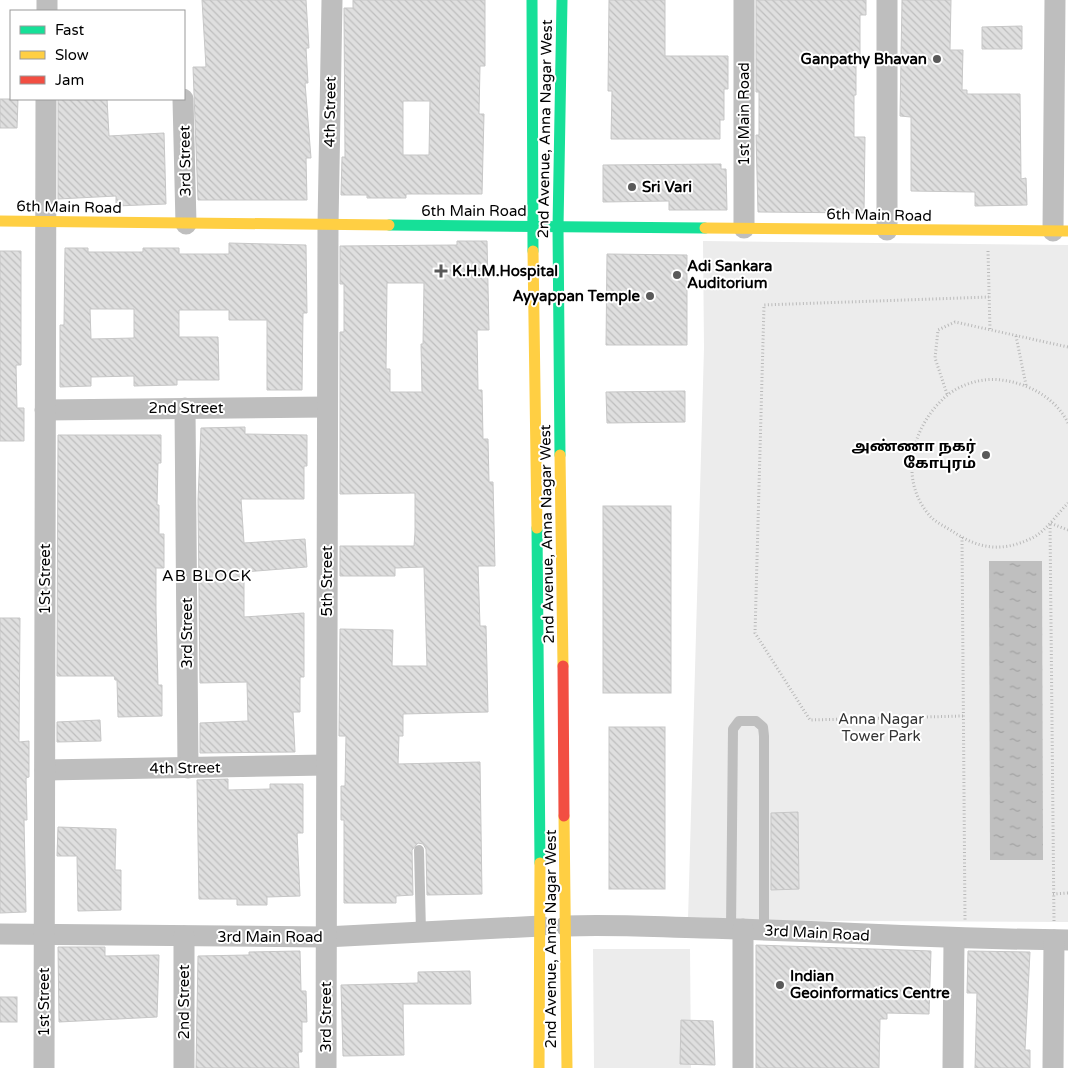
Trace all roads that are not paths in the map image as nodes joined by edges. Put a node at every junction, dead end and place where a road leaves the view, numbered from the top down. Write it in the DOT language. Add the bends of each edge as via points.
graph roads {
  1 [pos="332,0"];
  2 [pos="532,0"];
  3 [pos="562,0"];
  4 [pos="744,0"];
  5 [pos="887,0"];
  6 [pos="1055,0"];
  7 [pos="1061,71"];
  8 [pos="46,100"];
  9 [pos="183,100"];
  10 [pos="0,221"];
  11 [pos="45,222"];
  12 [pos="186,224"];
  13 [pos="328,225"];
  14 [pos="532,226"];
  15 [pos="558,227"];
  16 [pos="744,228"];
  17 [pos="887,230"];
  18 [pos="1060,231"];
  19 [pos="327,407"];
  20 [pos="185,408"];
  21 [pos="45,410"];
  22 [pos="326,765"];
  23 [pos="188,768"];
  24 [pos="45,770"];
  25 [pos="419,850"];
  26 [pos="541,926"];
  27 [pos="566,926"];
  28 [pos="737,929"];
  29 [pos="764,930"];
  30 [pos="420,932"];
  31 [pos="0,934"];
  32 [pos="45,936"];
  33 [pos="184,936"];
  34 [pos="325,937"];
  35 [pos="959,939"];
  36 [pos="1061,940"];
  37 [pos="44,1068"];
  38 [pos="184,1068"];
  39 [pos="326,1068"];
  40 [pos="539,1068"];
  41 [pos="567,1068"];
  42 [pos="743,1068"];
  43 [pos="953,1068"];
  44 [pos="1053,1068"];
  1 -- 13 [label="street, 4th Street"];
  2 -- 14 [label="main road, 2nd Avenue, Anna Nagar West"];
  3 -- 15 [label="main road, 2nd Avenue, Anna Nagar West"];
  4 -- 16 [label="street, 1st Main Road"];
  5 -- 17 [label="street"];
  6 -- 7 [label="street"];
  7 -- 18 [label="street"];
  8 -- 11 [label="street"];
  9 -- 12 [label="street, 3rd Street"];
  10 -- 11 [label="main road, 6th Main Road"];
  11 -- 12 [label="main road, 6th Main Road"];
  11 -- 21 [label="street, 1St Street"];
  12 -- 13 [label="main road, 6th Main Road"];
  13 -- 14 [label="main road, 6th Main Road"];
  13 -- 19 [label="street, 5th Street"];
  14 -- 15 [label="main road, 6th Main Road"];
  14 -- 26 [label="main road, 2nd Avenue, Anna Nagar West"];
  15 -- 16 [label="main road, 6th Main Road"];
  15 -- 27 [label="main road, 2nd Avenue, Anna Nagar West"];
  16 -- 17 [label="main road, 6th Main Road"];
  17 -- 18 [label="main road, 6th Main Road"];
  19 -- 20 [label="street, 2nd Street"];
  19 -- 22 [label="street, 5th Street"];
  20 -- 21 [label="street, 2nd Street"];
  20 -- 23 [label="street, 3rd Street"];
  21 -- 24 [label="street, 1St Street"];
  22 -- 23 [label="street, 4th Street"];
  22 -- 34 [label="street, 5th Street"];
  23 -- 24 [label="street, 4th Street"];
  24 -- 32 [label="street, 1St Street"];
  25 -- 30 [label="lane"];
  26 -- 30 [label="street, 3rd Main Road"];
  26 -- 40 [label="main road, 2nd Avenue, Anna Nagar West"];
  27 -- 28 [label="street, 3rd Main Road"];
  27 -- 41 [label="main road, 2nd Avenue, Anna Nagar West"];
  28 -- 29 [label="street, 3rd Main Road"];
  28 -- 29 [label="lane" via="734,729 739,721 756,721 763,727 764,736"];
  28 -- 42 [label="street"];
  29 -- 35 [label="street, 3rd Main Road"];
  30 -- 34 [label="street, 3rd Main Road"];
  31 -- 32 [label="street, 3rd Main Road"];
  32 -- 33 [label="street, 3rd Main Road"];
  32 -- 37 [label="street, 1st Street"];
  33 -- 34 [label="street, 3rd Main Road"];
  33 -- 38 [label="street, 2nd Street"];
  34 -- 39 [label="street, 3rd Street"];
  35 -- 36 [label="street, 3rd Main Road"];
  35 -- 43 [label="street"];
  36 -- 44 [label="street"];
}
